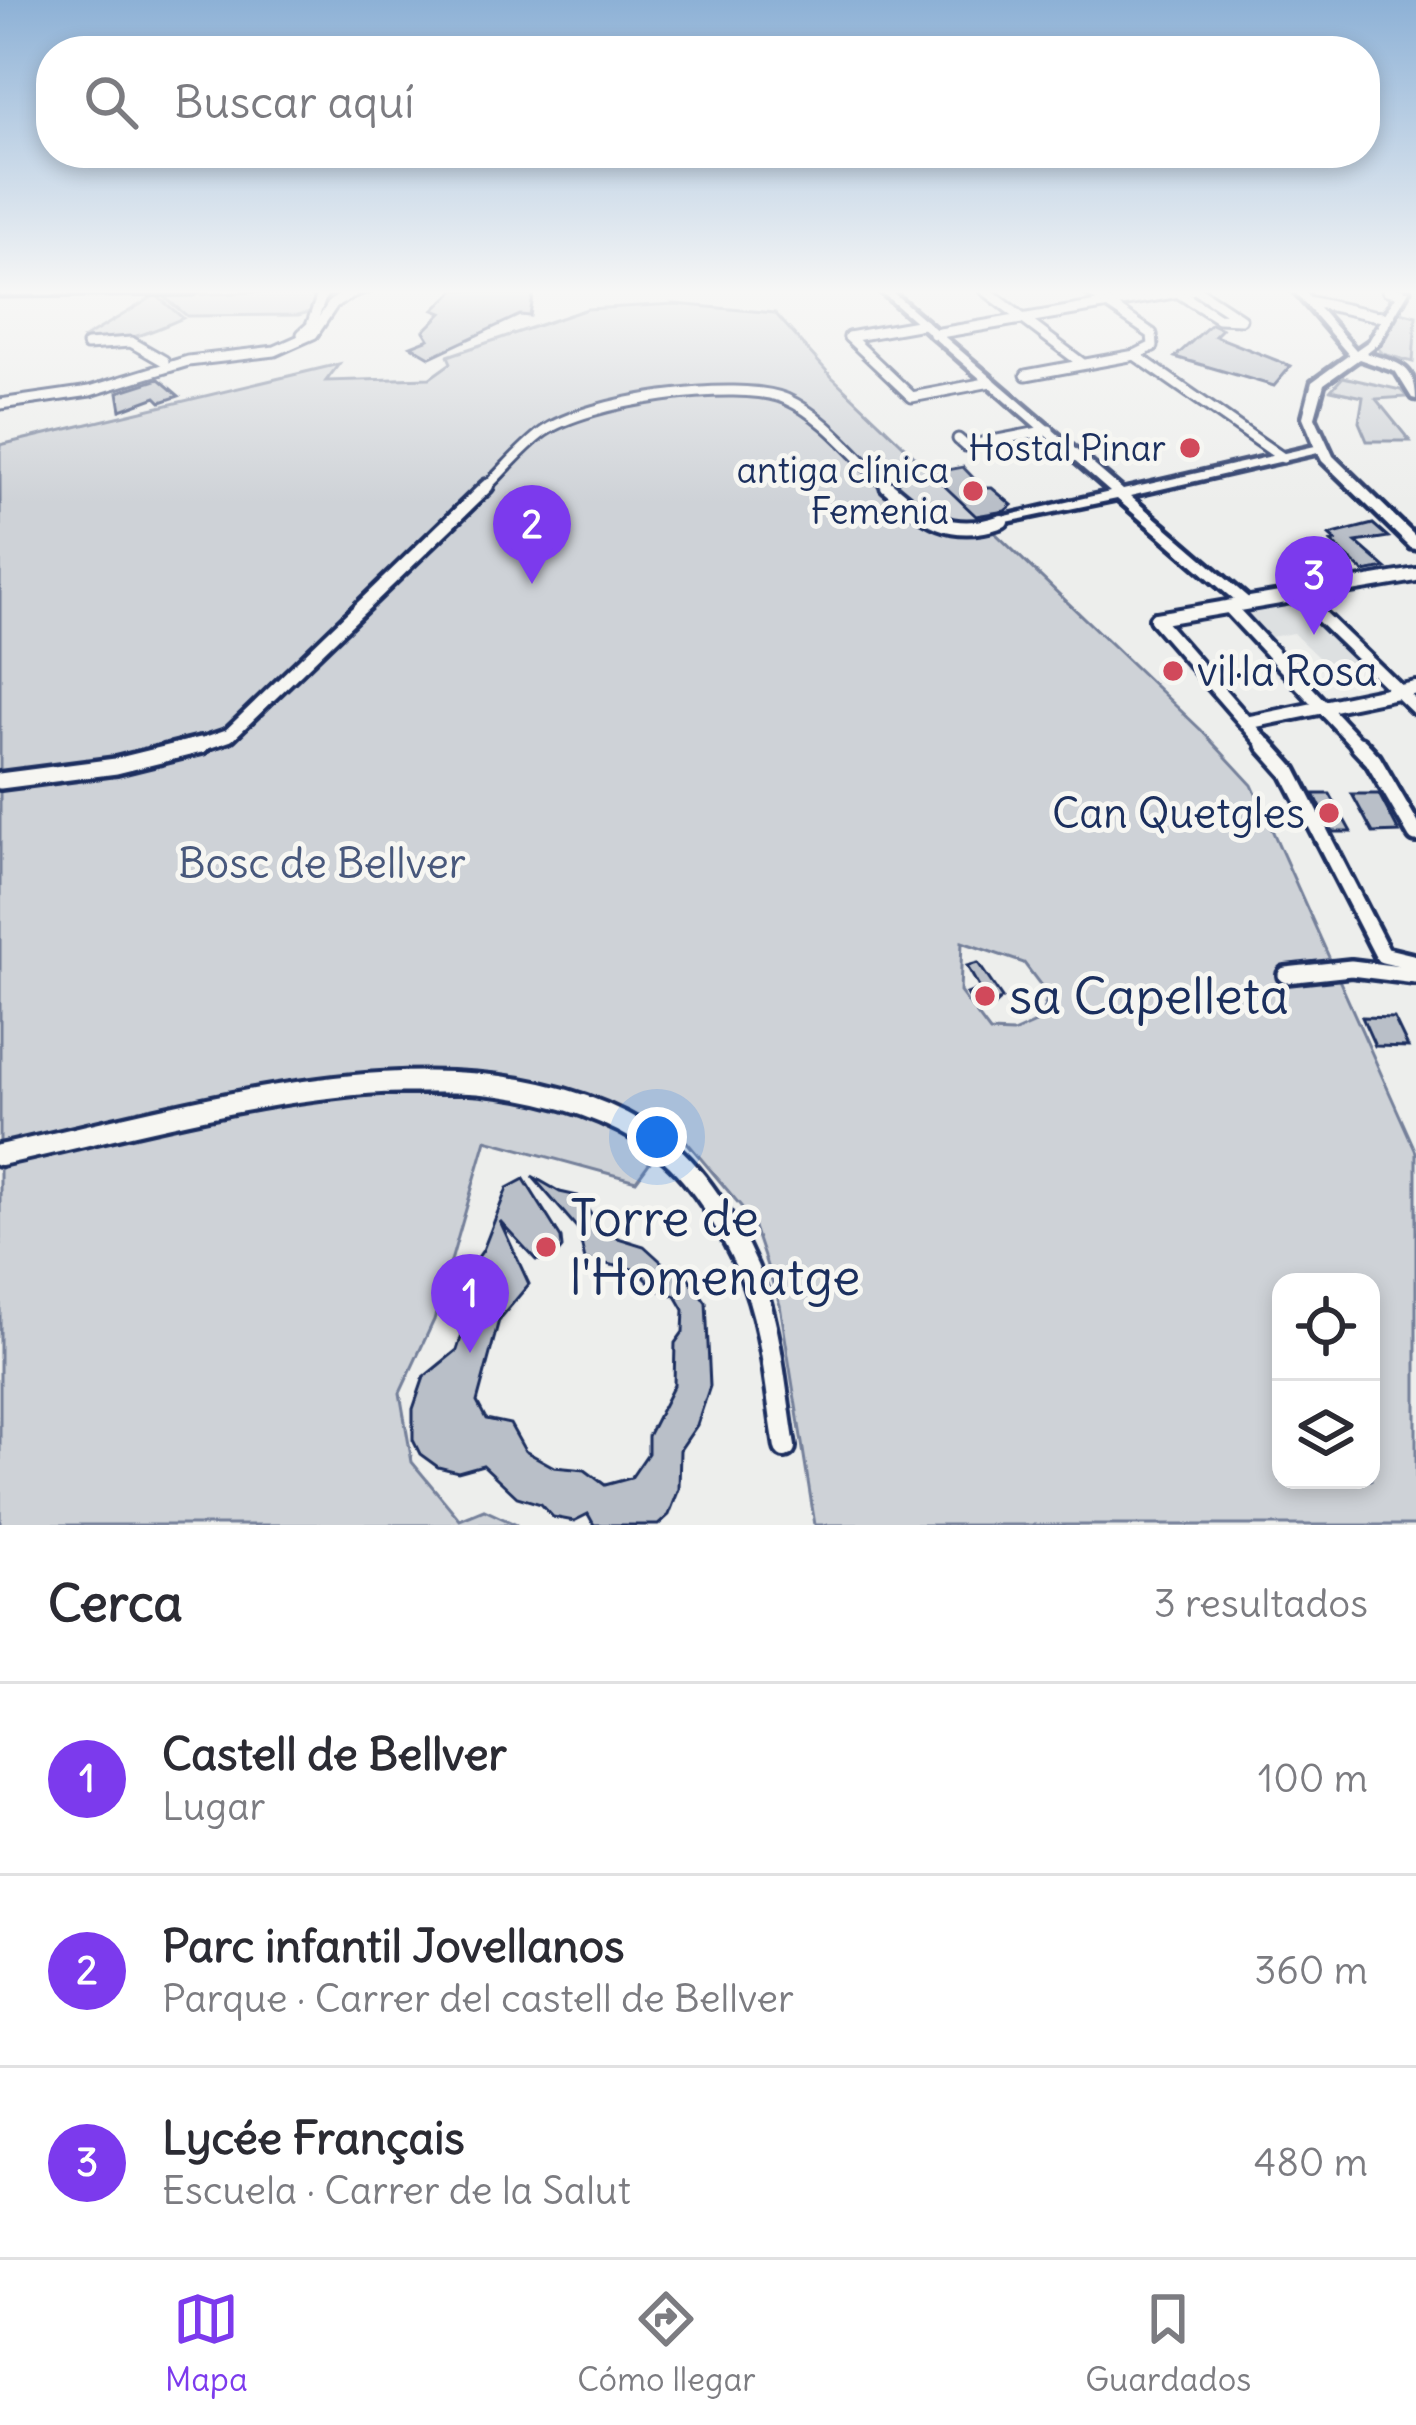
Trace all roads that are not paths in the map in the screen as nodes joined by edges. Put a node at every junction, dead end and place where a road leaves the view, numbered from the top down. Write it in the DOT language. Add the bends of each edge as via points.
graph roads {
  1 [pos="164,361"];
  2 [pos="196,361"];
  3 [pos="874,361"];
  4 [pos="966,361"];
  5 [pos="1078,361"];
  6 [pos="1099,361"];
  7 [pos="1145,361"];
  8 [pos="1343,361"];
  9 [pos="1379,361"];
  10 [pos="1386,361"];
  11 [pos="1082,364"];
  12 [pos="1394,366"];
  13 [pos="1026,375"];
  14 [pos="128,378"];
  15 [pos="991,382"];
  16 [pos="1416,395"];
  17 [pos="0,402"];
  18 [pos="1048,430"];
  19 [pos="958,439"];
  20 [pos="1320,449"];
  21 [pos="1283,458"];
  22 [pos="1124,494"];
  23 [pos="1002,521"];
  24 [pos="1416,545"];
  25 [pos="1416,575"];
  26 [pos="1299,595"];
  27 [pos="1247,604"];
  28 [pos="1229,607"];
  29 [pos="1416,688"];
  30 [pos="1399,692"];
  31 [pos="1324,706"];
  32 [pos="1416,708"];
  33 [pos="1246,723"];
  34 [pos="0,781"];
  35 [pos="1416,834"];
  36 [pos="1416,963"];
  37 [pos="1286,975"];
  38 [pos="1416,976"];
  39 [pos="0,1155"];
  40 [pos="785,1447"];
  1 -- 14 [label="street"];
  1 -- 17 [label="street" via="87,387"];
  2 -- 14 [label="street"];
  3 -- 15 [label="street" via="912,397"];
  4 -- 15 [label="street"];
  5 -- 11 [label="street"];
  6 -- 11 [label="street"];
  7 -- 21 [label="street"];
  8 -- 20 [label="street" via="1312,395 1309,417"];
  9 -- 12 [label="street"];
  10 -- 12 [label="street"];
  11 -- 13 [label="street"];
  12 -- 16 [label="street"];
  14 -- 17 [label="street"];
  15 -- 18 [label="street"];
  18 -- 19 [label="street" via="966,446"];
  18 -- 22 [label="street"];
  20 -- 21 [label="street"];
  20 -- 24 [label="street"];
  21 -- 22 [label="street"];
  22 -- 23 [label="street"];
  22 -- 27 [label="street"];
  23 -- 34 [label="street" via="958,531 922,515 817,422 784,399 756,392 578,416 544,431 229,735 92,774"];
  25 -- 26 [label="street"];
  26 -- 27 [label="street"];
  26 -- 30 [label="street"];
  27 -- 28 [label="street"];
  28 -- 31 [label="street"];
  28 -- 33 [label="street" via="1156,619"];
  29 -- 30 [label="street"];
  30 -- 31 [label="street"];
  30 -- 32 [label="street"];
  31 -- 33 [label="street"];
  31 -- 35 [label="street" via="1373,760"];
  33 -- 36 [label="street" via="1288,772 1383,955"];
  37 -- 38 [label="street" via="1336,969"];
  39 -- 40 [label="street" via="323,1089 487,1083 590,1108 664,1149 729,1234 757,1292"];
}
